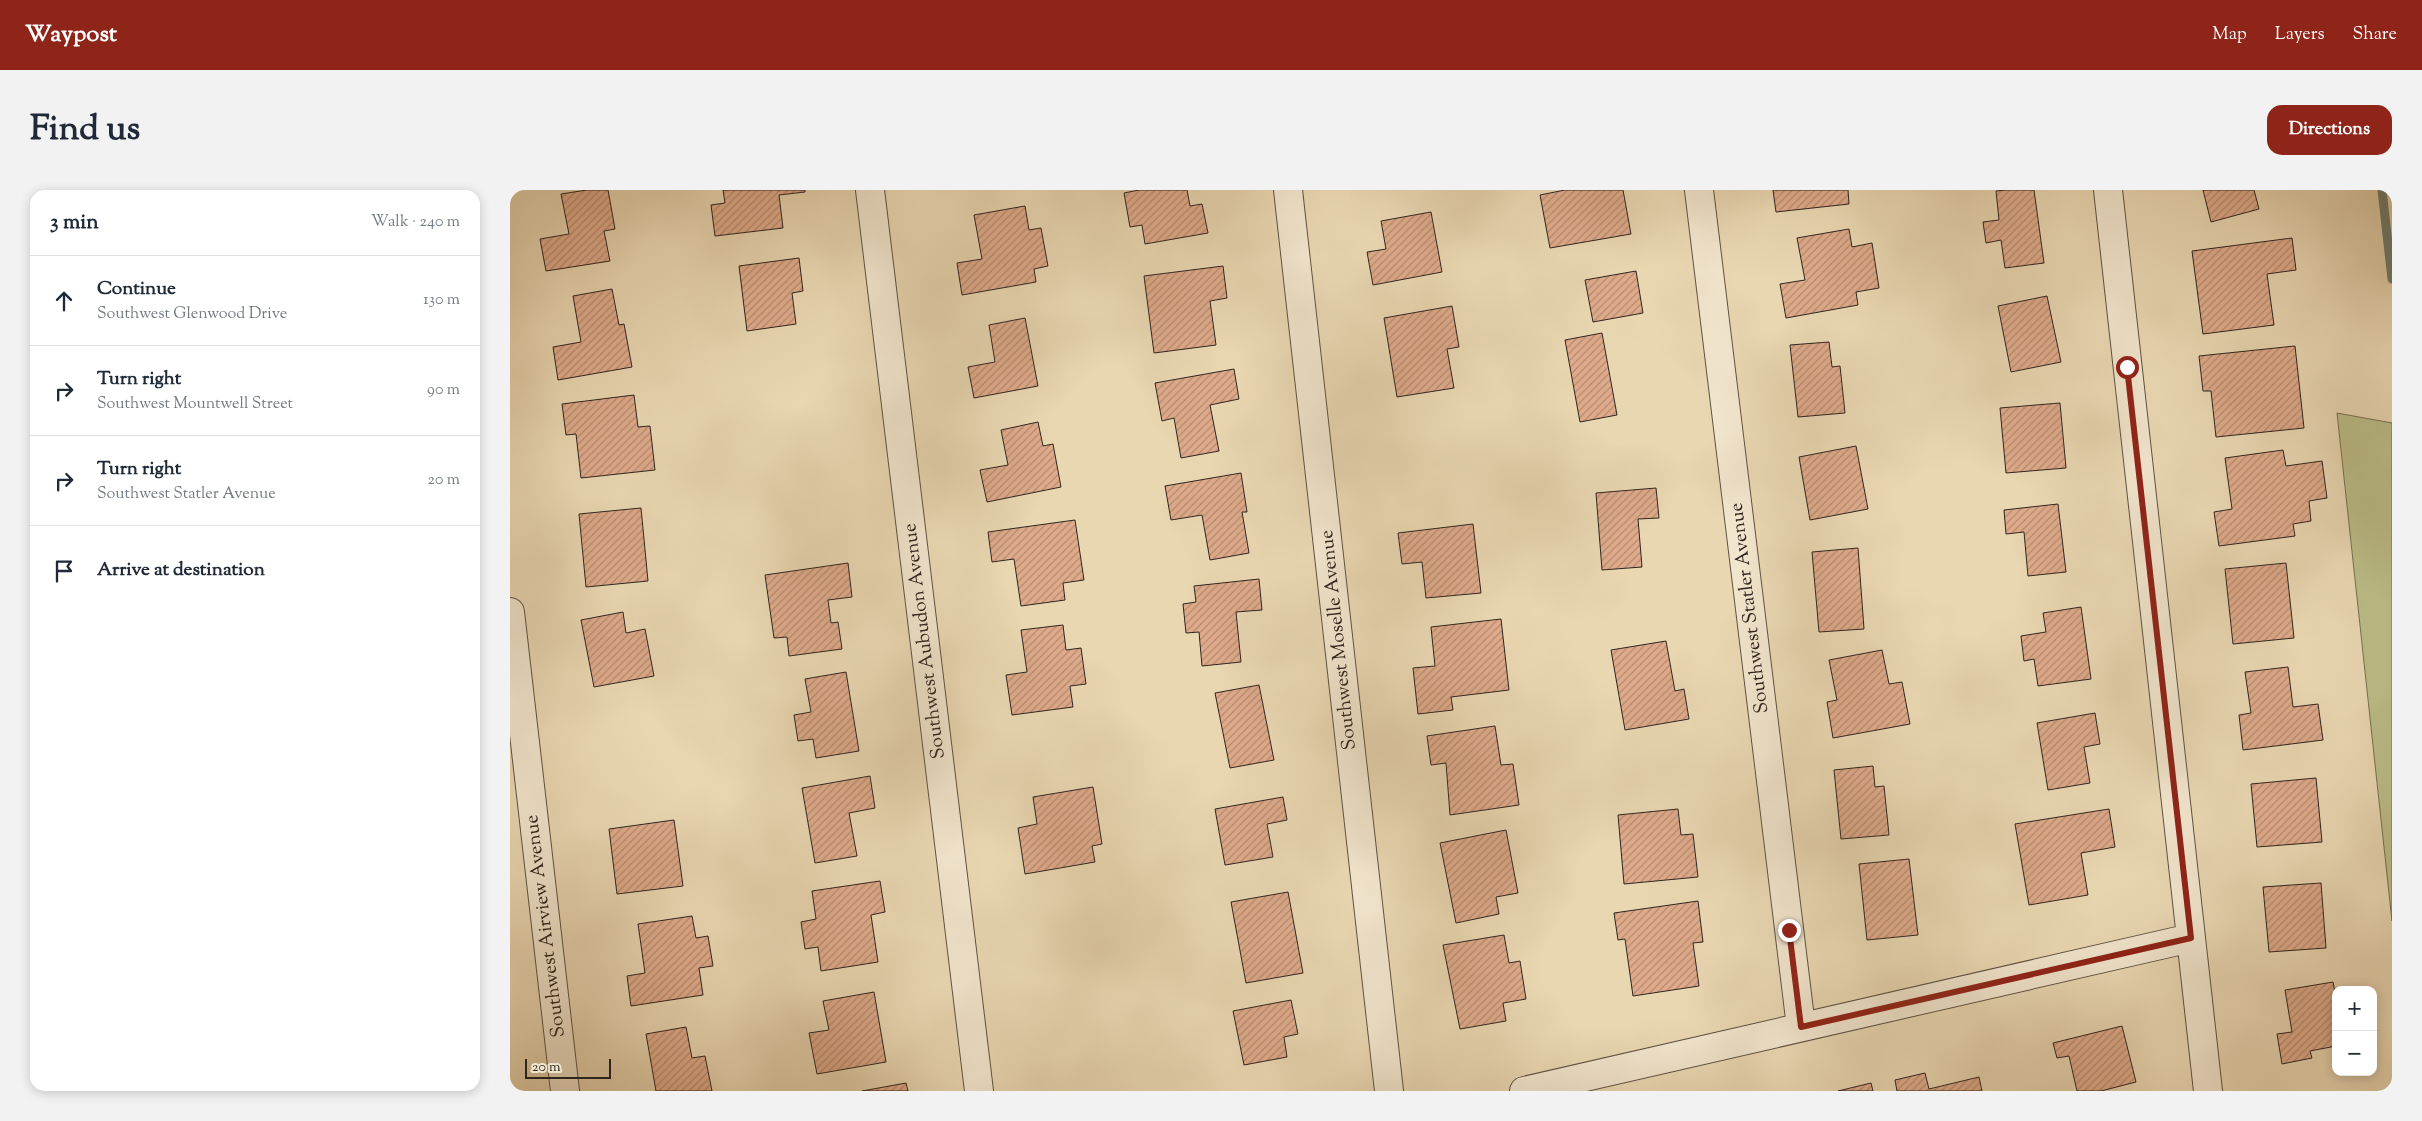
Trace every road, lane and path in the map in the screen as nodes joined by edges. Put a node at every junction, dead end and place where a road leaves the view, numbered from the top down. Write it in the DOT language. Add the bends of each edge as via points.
graph roads {
  1 [pos="870,190"];
  2 [pos="1288,190"];
  3 [pos="1699,190"];
  4 [pos="2108,190"];
  5 [pos="510,612"];
  6 [pos="2191,938"];
  7 [pos="1801,1027"];
  8 [pos="564,1091"];
  9 [pos="979,1091"];
  10 [pos="1389,1091"];
  11 [pos="1524,1091"];
  12 [pos="2208,1091"];
  1 -- 9 [label="street, Southwest Aubudon Avenue"];
  2 -- 10 [label="street, Southwest Moselle Avenue"];
  3 -- 7 [label="street, Southwest Statler Avenue"];
  4 -- 6 [label="street"];
  5 -- 8 [label="street, Southwest Airview Avenue"];
  6 -- 7 [label="street"];
  6 -- 12 [label="street"];
  7 -- 11 [label="street"];
}
